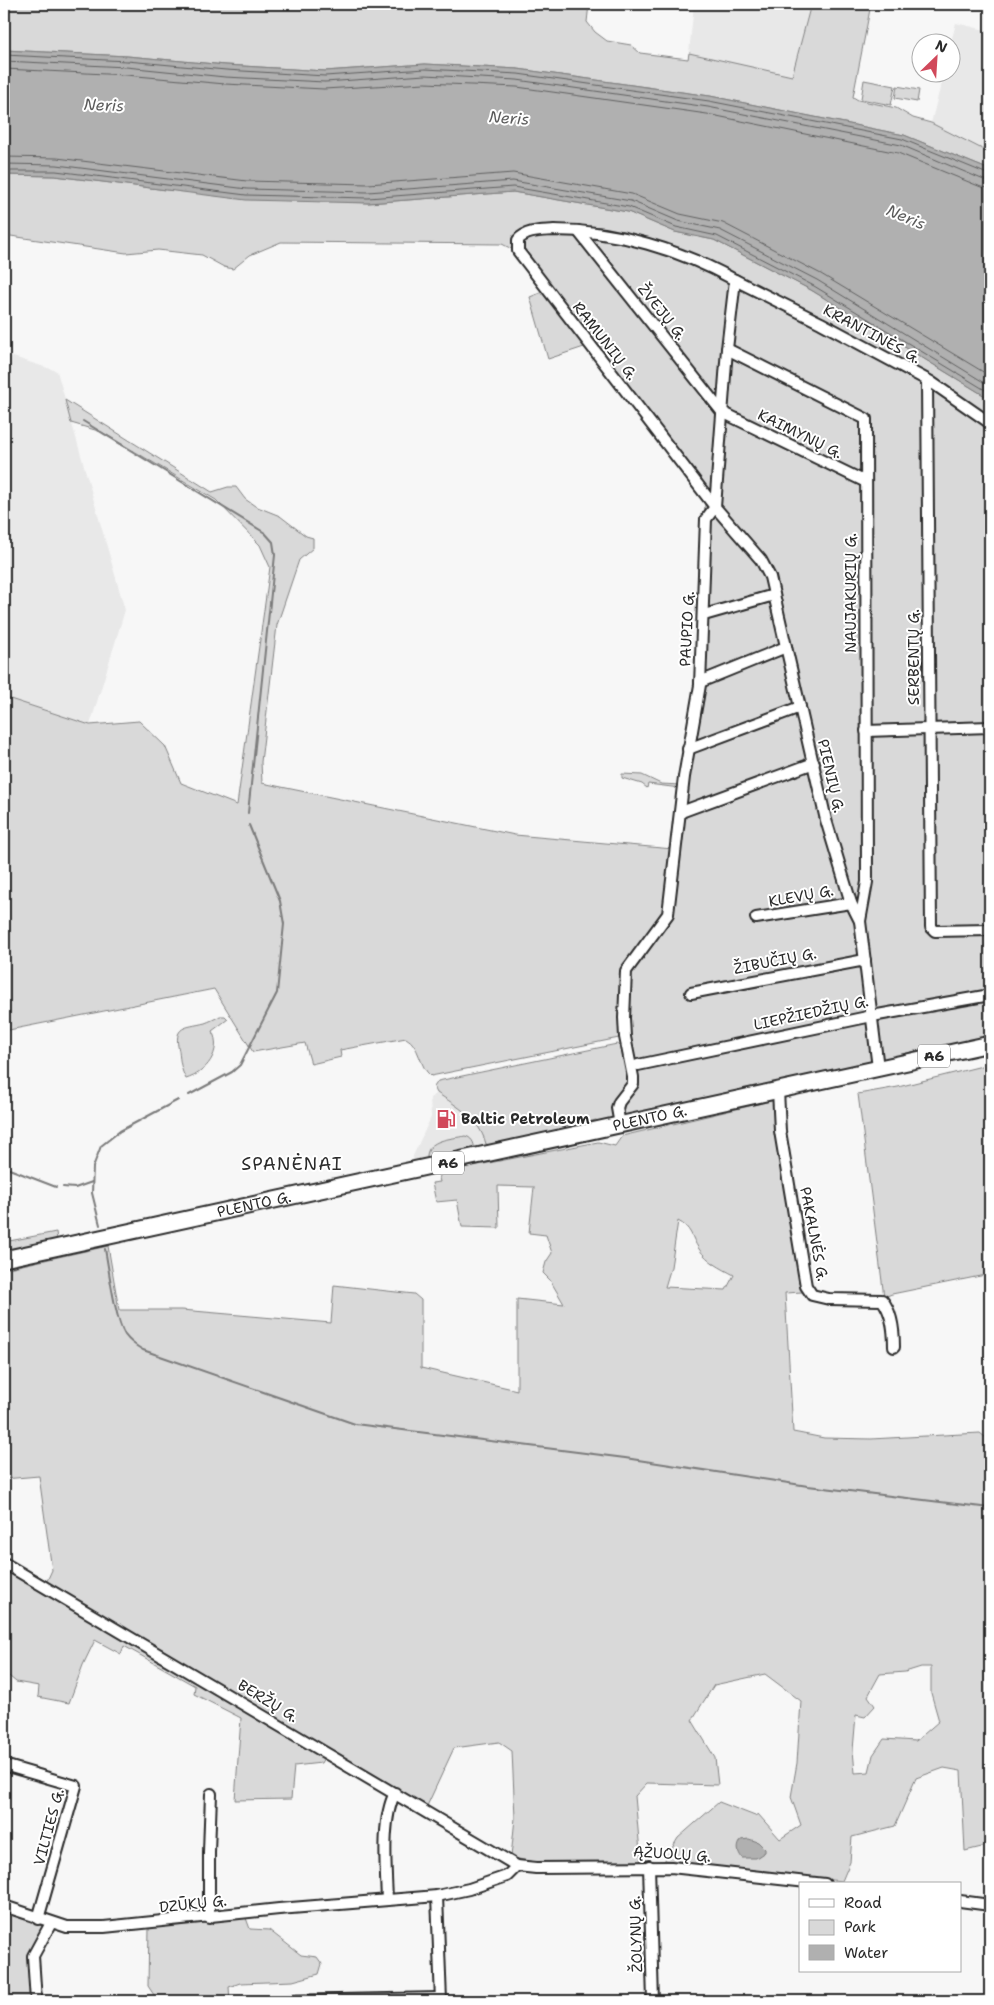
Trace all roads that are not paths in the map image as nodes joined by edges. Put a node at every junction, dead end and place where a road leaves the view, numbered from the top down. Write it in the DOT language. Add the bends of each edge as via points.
graph roads {
  1 [pos="578,231"];
  2 [pos="735,280"];
  3 [pos="727,349"];
  4 [pos="927,380"];
  5 [pos="722,412"];
  6 [pos="990,423"];
  7 [pos="866,482"];
  8 [pos="715,507"];
  9 [pos="774,595"];
  10 [pos="704,616"];
  11 [pos="786,647"];
  12 [pos="700,682"];
  13 [pos="800,707"];
  14 [pos="990,727"];
  15 [pos="929,728"];
  16 [pos="866,730"];
  17 [pos="688,749"];
  18 [pos="814,763"];
  19 [pos="681,812"];
  20 [pos="851,902"];
  21 [pos="756,918"];
  22 [pos="860,921"];
  23 [pos="990,930"];
  24 [pos="865,960"];
  25 [pos="691,992"];
  26 [pos="990,995"];
  27 [pos="872,1016"];
  28 [pos="990,1044"];
  29 [pos="638,1066"];
  30 [pos="878,1068"];
  31 [pos="778,1090"];
  32 [pos="620,1125"];
  33 [pos="11,1258"];
  34 [pos="894,1347"];
  35 [pos="4,1563"];
  36 [pos="4,1765"];
  37 [pos="395,1793"];
  38 [pos="211,1794"];
  39 [pos="517,1866"];
  40 [pos="648,1866"];
  41 [pos="805,1882"];
  42 [pos="437,1896"];
  43 [pos="387,1900"];
  44 [pos="962,1901"];
  45 [pos="990,1905"];
  46 [pos="4,1906"];
  47 [pos="209,1918"];
  48 [pos="38,1919"];
  49 [pos="51,1923"];
  50 [pos="440,2000"];
  51 [pos="36,2001"];
  52 [pos="286,2001"];
  53 [pos="653,2001"];
  1 -- 2 [label="street" via="632,240 684,256"];
  1 -- 5 [label="street, ŽVEJŲ G."];
  1 -- 8 [label="street, RAMUNIŲ G." via="526,233 518,240 518,251"];
  2 -- 3 [label="street, PAUPIO G."];
  2 -- 4 [label="street, KRANTINĖS G."];
  3 -- 5 [label="street, PAUPIO G."];
  3 -- 7 [label="street, NAUJAKURIŲ G." via="866,419"];
  4 -- 6 [label="street, KRANTINĖS G."];
  4 -- 15 [label="street, SERBENTŲ G."];
  5 -- 7 [label="street, KAIMYNŲ G."];
  5 -- 8 [label="street, PAUPIO G."];
  7 -- 16 [label="street, NAUJAKURIŲ G."];
  8 -- 9 [label="street, PIENIŲ G." via="761,560 770,577"];
  8 -- 10 [label="street, PAUPIO G." via="706,519"];
  9 -- 10 [label="street"];
  9 -- 11 [label="street, PIENIŲ G."];
  10 -- 12 [label="street, PAUPIO G."];
  11 -- 12 [label="street"];
  11 -- 13 [label="street, PIENIŲ G."];
  12 -- 17 [label="street, PAUPIO G."];
  13 -- 17 [label="street"];
  13 -- 18 [label="street, PIENIŲ G."];
  14 -- 15 [label="street"];
  15 -- 16 [label="street"];
  15 -- 23 [label="street, SERBENTŲ G." via="932,930"];
  16 -- 22 [label="street, NAUJAKURIŲ G." via="867,882"];
  17 -- 19 [label="street, PAUPIO G."];
  18 -- 19 [label="street"];
  18 -- 20 [label="street, PIENIŲ G." via="826,820"];
  19 -- 32 [label="street, PAUPIO G." via="668,914 626,971 625,1037 634,1077 619,1102"];
  20 -- 21 [label="street, KLEVŲ G."];
  20 -- 22 [label="street, PIENIŲ G."];
  22 -- 24 [label="street, PIENIŲ G."];
  24 -- 25 [label="street, ŽIBUČIŲ G."];
  24 -- 27 [label="street, PIENIŲ G."];
  26 -- 27 [label="street, LIEPŽIEDŽIŲ G."];
  27 -- 29 [label="street, LIEPŽIEDŽIŲ G."];
  27 -- 30 [label="street, PIENIŲ G."];
  28 -- 30 [label="highway, PLENTO G. / A6"];
  30 -- 31 [label="highway, PLENTO G. / A6"];
  31 -- 32 [label="highway, PLENTO G. / A6"];
  31 -- 34 [label="street, PAKALNĖS G." via="780,1131 806,1286 812,1295 829,1299 882,1300 888,1307"];
  32 -- 33 [label="highway, PLENTO G. / A6"];
  35 -- 37 [label="street, BERŽŲ G."];
  36 -- 48 [label="street, VILTIES G." via="76,1786"];
  37 -- 39 [label="street, BERŽŲ G."];
  37 -- 43 [label="street" via="388,1820"];
  38 -- 47 [label="street"];
  39 -- 40 [label="street, ĄŽUOLŲ G."];
  39 -- 42 [label="street, DZŪKŲ G." via="507,1876"];
  40 -- 41 [label="street, ĄŽUOLŲ G."];
  40 -- 53 [label="street, ŽOLYNŲ G."];
  42 -- 43 [label="street, DZŪKŲ G."];
  42 -- 50 [label="street"];
  43 -- 47 [label="street, DZŪKŲ G."];
  44 -- 45 [label="street"];
  46 -- 48 [label="street, DZŪKŲ G."];
  47 -- 49 [label="street, DZŪKŲ G." via="104,1927 67,1927"];
  48 -- 49 [label="street, DZŪKŲ G."];
  49 -- 51 [label="street" via="33,1956"];
  50 -- 52 [label="street"];
}
